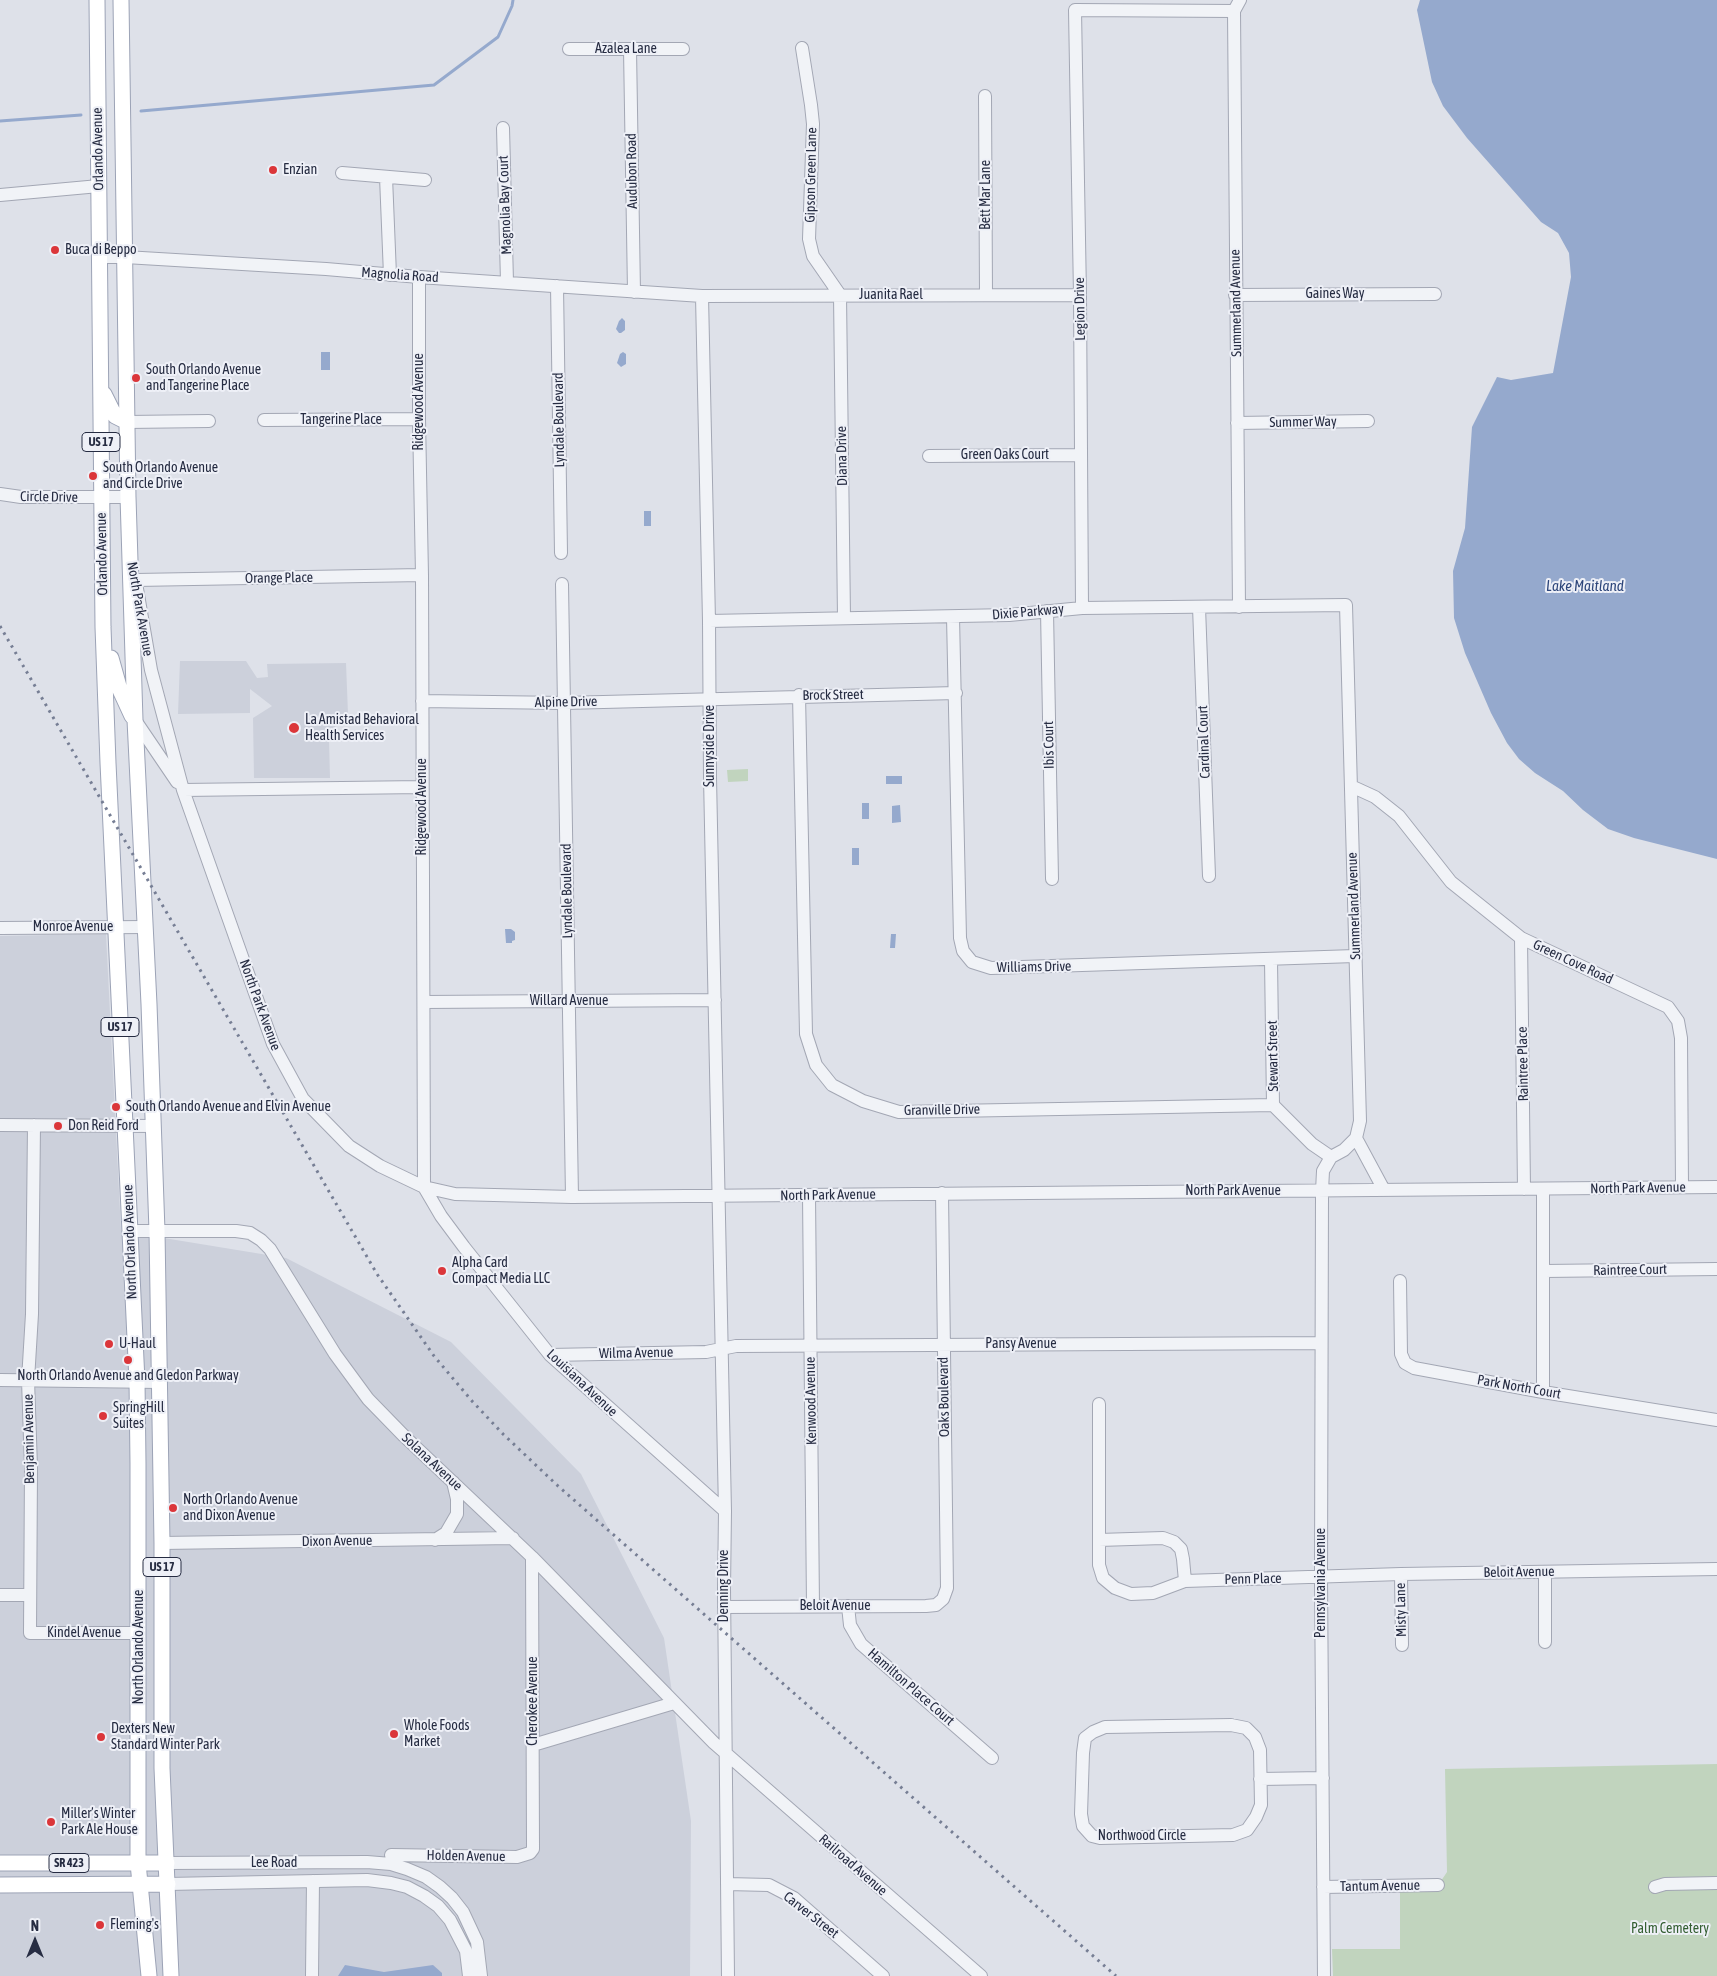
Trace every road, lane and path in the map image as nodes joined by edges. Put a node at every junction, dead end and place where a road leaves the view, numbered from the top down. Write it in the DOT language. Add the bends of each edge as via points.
graph roads {
  1 [pos="97,0"];
  2 [pos="121,0"];
  3 [pos="1237,6"];
  4 [pos="802,48"];
  5 [pos="569,49"];
  6 [pos="630,49"];
  7 [pos="683,49"];
  8 [pos="985,96"];
  9 [pos="503,128"];
  10 [pos="342,174"];
  11 [pos="386,177"];
  12 [pos="425,180"];
  13 [pos="99,186"];
  14 [pos="0,195"];
  15 [pos="125,256"];
  16 [pos="99,257"];
  17 [pos="390,275"];
  18 [pos="419,277"];
  19 [pos="507,282"];
  20 [pos="557,286"];
  21 [pos="634,292"];
  22 [pos="1080,294"];
  23 [pos="1435,294"];
  24 [pos="840,295"];
  25 [pos="986,295"];
  26 [pos="1236,295"];
  27 [pos="702,296"];
  28 [pos="101,385"];
  29 [pos="419,419"];
  30 [pos="264,420"];
  31 [pos="209,421"];
  32 [pos="1368,421"];
  33 [pos="127,422"];
  34 [pos="1238,423"];
  35 [pos="1081,455"];
  36 [pos="929,456"];
  37 [pos="0,494"];
  38 [pos="101,497"];
  39 [pos="128,497"];
  40 [pos="129,543"];
  41 [pos="561,553"];
  42 [pos="422,576"];
  43 [pos="136,580"];
  44 [pos="562,584"];
  45 [pos="1346,605"];
  46 [pos="1199,607"];
  47 [pos="1239,607"];
  48 [pos="1082,608"];
  49 [pos="1047,611"];
  50 [pos="954,617"];
  51 [pos="844,618"];
  52 [pos="709,621"];
  53 [pos="103,627"];
  54 [pos="956,693"];
  55 [pos="799,695"];
  56 [pos="710,698"];
  57 [pos="422,701"];
  58 [pos="564,702"];
  59 [pos="134,720"];
  60 [pos="1351,786"];
  61 [pos="422,787"];
  62 [pos="183,790"];
  63 [pos="1209,876"];
  64 [pos="1052,879"];
  65 [pos="116,927"];
  66 [pos="146,927"];
  67 [pos="0,928"];
  68 [pos="1521,938"];
  69 [pos="1355,956"];
  70 [pos="1271,960"];
  71 [pos="715,1000"];
  72 [pos="568,1001"];
  73 [pos="424,1002"];
  74 [pos="1274,1105"];
  75 [pos="0,1125"];
  76 [pos="34,1125"];
  77 [pos="125,1126"];
  78 [pos="154,1126"];
  79 [pos="1356,1138"];
  80 [pos="1331,1158"];
  81 [pos="1717,1186"];
  82 [pos="1682,1187"];
  83 [pos="424,1188"];
  84 [pos="1524,1189"];
  85 [pos="1543,1189"];
  86 [pos="1384,1190"];
  87 [pos="1322,1191"];
  88 [pos="942,1194"];
  89 [pos="809,1195"];
  90 [pos="719,1196"];
  91 [pos="572,1197"];
  92 [pos="130,1231"];
  93 [pos="157,1231"];
  94 [pos="1717,1269"];
  95 [pos="1544,1271"];
  96 [pos="1400,1280"];
  97 [pos="1321,1343"];
  98 [pos="944,1345"];
  99 [pos="810,1346"];
  100 [pos="722,1349"];
  101 [pos="550,1355"];
  102 [pos="0,1380"];
  103 [pos="28,1380"];
  104 [pos="136,1381"];
  105 [pos="160,1382"];
  106 [pos="1543,1392"];
  107 [pos="1099,1404"];
  108 [pos="1717,1420"];
  109 [pos="453,1482"];
  110 [pos="725,1511"];
  111 [pos="513,1538"];
  112 [pos="435,1540"];
  113 [pos="1099,1540"];
  114 [pos="162,1543"];
  115 [pos="532,1557"];
  116 [pos="1717,1569"];
  117 [pos="1545,1572"];
  118 [pos="1401,1574"];
  119 [pos="1321,1578"];
  120 [pos="1185,1581"];
  121 [pos="0,1595"];
  122 [pos="30,1595"];
  123 [pos="943,1599"];
  124 [pos="813,1606"];
  125 [pos="848,1606"];
  126 [pos="724,1607"];
  127 [pos="30,1633"];
  128 [pos="138,1634"];
  129 [pos="1545,1642"];
  130 [pos="1402,1645"];
  131 [pos="138,1654"];
  132 [pos="162,1697"];
  133 [pos="674,1703"];
  134 [pos="533,1745"];
  135 [pos="726,1754"];
  136 [pos="992,1758"];
  137 [pos="1260,1778"];
  138 [pos="1323,1778"];
  139 [pos="534,1844"];
  140 [pos="391,1855"];
  141 [pos="367,1862"];
  142 [pos="0,1863"];
  143 [pos="138,1863"];
  144 [pos="167,1863"];
  145 [pos="313,1880"];
  146 [pos="367,1880"];
  147 [pos="1717,1883"];
  148 [pos="139,1884"];
  149 [pos="168,1884"];
  150 [pos="727,1884"];
  151 [pos="0,1885"];
  152 [pos="1438,1885"];
  153 [pos="1323,1887"];
  154 [pos="1655,1887"];
  155 [pos="149,1976"];
  156 [pos="171,1976"];
  157 [pos="312,1976"];
  158 [pos="470,1976"];
  159 [pos="481,1976"];
  160 [pos="728,1976"];
  161 [pos="883,1976"];
  162 [pos="981,1976"];
  163 [pos="1324,1976"];
  1 -- 13 [label="main road, Orlando Avenue / US 17"];
  2 -- 15 [label="main road, Orlando Avenue / US 17"];
  3 -- 22 [label="street, Legion Drive" via="1075,10"];
  3 -- 26 [label="street, Summerland Avenue"];
  4 -- 24 [label="street, Gipson Green Lane" via="813,124 809,239 813,256"];
  5 -- 6 [label="street, Azalea Lane"];
  6 -- 7 [label="street, Azalea Lane"];
  6 -- 21 [label="street, Audubon Road"];
  8 -- 25 [label="street, Bett Mar Lane"];
  9 -- 19 [label="street, Magnolia Bay Court"];
  10 -- 11 [label="street"];
  11 -- 12 [label="street"];
  11 -- 17 [label="street"];
  13 -- 14 [label="street"];
  13 -- 16 [label="main road, Orlando Avenue / US 17"];
  15 -- 16 [label="street, Magnolia Road"];
  15 -- 17 [label="street, Magnolia Road"];
  15 -- 33 [label="main road, Orlando Avenue / US 17"];
  16 -- 28 [label="main road, Orlando Avenue / US 17"];
  17 -- 18 [label="street, Magnolia Road"];
  18 -- 19 [label="street, Magnolia Road"];
  18 -- 29 [label="street, Ridgewood Avenue"];
  19 -- 20 [label="street, Magnolia Road"];
  20 -- 21 [label="street, Magnolia Road"];
  20 -- 41 [label="street, Lyndale Boulevard"];
  21 -- 27 [label="street, Magnolia Road"];
  22 -- 25 [label="street, Juanita Rael"];
  22 -- 35 [label="street, Legion Drive"];
  23 -- 26 [label="street, Gaines Way"];
  24 -- 25 [label="street, Juanita Rael"];
  24 -- 27 [label="street, Juanita Rael"];
  24 -- 51 [label="street, Diana Drive"];
  26 -- 34 [label="street, Summerland Avenue"];
  27 -- 52 [label="street, Sunnyside Drive"];
  28 -- 33 [label="main road" via="114,416"];
  28 -- 38 [label="main road, Orlando Avenue / US 17"];
  29 -- 30 [label="street, Tangerine Place"];
  29 -- 42 [label="street, Ridgewood Avenue"];
  31 -- 33 [label="street"];
  32 -- 34 [label="street, Summer Way"];
  33 -- 39 [label="main road, Orlando Avenue / US 17"];
  34 -- 47 [label="street, Summerland Avenue"];
  35 -- 36 [label="street, Green Oaks Court"];
  35 -- 48 [label="street, Legion Drive"];
  37 -- 38 [label="street, Circle Drive"];
  38 -- 39 [label="street, Circle Drive"];
  38 -- 53 [label="main road, Orlando Avenue / US 17"];
  39 -- 40 [label="main road, Orlando Avenue / US 17"];
  40 -- 43 [label="street, North Park Avenue"];
  40 -- 59 [label="main road, Orlando Avenue / US 17"];
  42 -- 43 [label="street, Orange Place"];
  42 -- 57 [label="street, Ridgewood Avenue"];
  43 -- 62 [label="street, North Park Avenue" via="151,670"];
  44 -- 58 [label="street, Lyndale Boulevard"];
  45 -- 47 [label="street, Dixie Parkway"];
  45 -- 60 [label="street, Summerland Avenue"];
  46 -- 47 [label="street, Dixie Parkway"];
  46 -- 48 [label="street, Dixie Parkway"];
  46 -- 63 [label="street, Cardinal Court"];
  48 -- 49 [label="street, Dixie Parkway"];
  49 -- 50 [label="street, Dixie Parkway"];
  49 -- 64 [label="street, Ibis Court"];
  50 -- 51 [label="street, Dixie Parkway"];
  50 -- 54 [label="street, Williams Drive"];
  51 -- 52 [label="street, Dixie Parkway"];
  52 -- 56 [label="street, Sunnyside Drive"];
  53 -- 59 [label="main road" via="120,690"];
  53 -- 65 [label="main road, Orlando Avenue / US 17"];
  54 -- 55 [label="street, Brock Street"];
  54 -- 70 [label="street, Williams Drive" via="960,938 963,951 972,962 992,968"];
  55 -- 56 [label="street, Brock Street"];
  55 -- 74 [label="street, Granville Drive" via="806,1034 816,1065 832,1086 863,1102 899,1112"];
  56 -- 58 [label="street, Alpine Drive"];
  56 -- 71 [label="street, Sunnyside Drive"];
  57 -- 58 [label="street, Alpine Drive"];
  57 -- 61 [label="street, Ridgewood Avenue"];
  58 -- 72 [label="street, Lyndale Boulevard"];
  59 -- 62 [label="street, North Park Avenue"];
  59 -- 66 [label="main road, Orlando Avenue / US 17"];
  60 -- 68 [label="street, Green Cove Road" via="1375,797 1399,816 1451,882"];
  60 -- 69 [label="street, Summerland Avenue"];
  61 -- 62 [label="street"];
  61 -- 73 [label="street, Ridgewood Avenue"];
  62 -- 83 [label="street, North Park Avenue" via="273,1044 297,1090 310,1108 349,1146"];
  65 -- 66 [label="street, Monroe Avenue"];
  65 -- 67 [label="street, Monroe Avenue"];
  65 -- 77 [label="main road, North Orlando Avenue / US 17"];
  66 -- 78 [label="main road, North Orlando Avenue / US 17"];
  68 -- 82 [label="street, Green Cove Road" via="1668,1007 1678,1021 1681,1038"];
  68 -- 84 [label="street, Raintree Place"];
  69 -- 70 [label="street, Williams Drive"];
  69 -- 79 [label="street, Summerland Avenue" via="1360,1121"];
  70 -- 74 [label="street, Stewart Street"];
  71 -- 72 [label="street, Willard Avenue"];
  71 -- 90 [label="street, Sunnyside Drive"];
  72 -- 73 [label="street, Willard Avenue"];
  72 -- 91 [label="street, Lyndale Boulevard"];
  73 -- 83 [label="street, Ridgewood Avenue"];
  74 -- 80 [label="street, Stewart Street" via="1312,1144"];
  75 -- 76 [label="street"];
  76 -- 77 [label="street"];
  76 -- 103 [label="street, Benjamin Avenue"];
  77 -- 78 [label="street"];
  77 -- 92 [label="main road, North Orlando Avenue / US 17"];
  78 -- 93 [label="main road, North Orlando Avenue / US 17"];
  79 -- 80 [label="street"];
  79 -- 86 [label="street"];
  80 -- 87 [label="street" via="1323,1171"];
  81 -- 82 [label="street, North Park Avenue"];
  82 -- 85 [label="street, North Park Avenue"];
  83 -- 91 [label="street, North Park Avenue" via="464,1194"];
  83 -- 101 [label="street, Louisiana Avenue" via="441,1216"];
  84 -- 85 [label="street, North Park Avenue"];
  84 -- 86 [label="street, North Park Avenue"];
  85 -- 95 [label="street"];
  86 -- 87 [label="street, North Park Avenue"];
  87 -- 88 [label="street, North Park Avenue"];
  87 -- 97 [label="street, Pennsylvania Avenue"];
  88 -- 89 [label="street, North Park Avenue"];
  88 -- 98 [label="street, Oaks Boulevard"];
  89 -- 90 [label="street, North Park Avenue"];
  89 -- 99 [label="street, Kenwood Avenue"];
  90 -- 91 [label="street, North Park Avenue"];
  90 -- 100 [label="street, Denning Drive"];
  92 -- 93 [label="street, Solana Avenue"];
  92 -- 104 [label="main road, North Orlando Avenue / US 17"];
  93 -- 105 [label="main road, North Orlando Avenue / US 17"];
  93 -- 109 [label="street, Solana Avenue" via="236,1230 261,1240 368,1399"];
  94 -- 95 [label="street, Raintree Court"];
  95 -- 106 [label="street"];
  96 -- 106 [label="street, Park North Court" via="1401,1354 1405,1364"];
  97 -- 98 [label="street, Pansy Avenue"];
  97 -- 119 [label="street, Pennsylvania Avenue"];
  98 -- 99 [label="street, Pansy Avenue"];
  98 -- 123 [label="street, Oaks Boulevard" via="947,1588"];
  99 -- 100 [label="street, Pansy Avenue" via="736,1346"];
  99 -- 124 [label="street, Kenwood Avenue"];
  100 -- 101 [label="street, Wilma Avenue"];
  100 -- 110 [label="street, Denning Drive"];
  101 -- 110 [label="street, Louisiana Avenue"];
  102 -- 103 [label="street"];
  103 -- 104 [label="street"];
  103 -- 122 [label="street, Benjamin Avenue"];
  104 -- 105 [label="street"];
  104 -- 128 [label="main road, North Orlando Avenue / US 17"];
  105 -- 114 [label="main road, North Orlando Avenue / US 17"];
  106 -- 108 [label="street, Park North Court"];
  107 -- 113 [label="street, Penn Place"];
  109 -- 111 [label="street, Solana Avenue"];
  109 -- 112 [label="street" via="456,1514 446,1533"];
  110 -- 126 [label="street, Denning Drive"];
  111 -- 112 [label="street, Dixon Avenue"];
  111 -- 115 [label="street, Solana Avenue"];
  112 -- 114 [label="street, Dixon Avenue"];
  113 -- 120 [label="street" via="1163,1538 1174,1542 1184,1559"];
  113 -- 120 [label="street, Penn Place" via="1099,1565 1103,1578 1115,1588 1131,1594 1153,1593"];
  114 -- 132 [label="main road, North Orlando Avenue / US 17"];
  115 -- 133 [label="street, Solana Avenue"];
  115 -- 134 [label="street, Cherokee Avenue"];
  116 -- 117 [label="street, Beloit Avenue"];
  117 -- 118 [label="street, Beloit Avenue"];
  117 -- 129 [label="street"];
  118 -- 119 [label="street, Beloit Avenue"];
  118 -- 130 [label="street, Misty Lane"];
  119 -- 120 [label="street, Penn Place"];
  119 -- 138 [label="street, Pennsylvania Avenue"];
  121 -- 122 [label="street"];
  122 -- 127 [label="street, Benjamin Avenue"];
  123 -- 125 [label="street, Beloit Avenue" via="936,1605 926,1606"];
  124 -- 125 [label="street, Beloit Avenue"];
  124 -- 126 [label="street, Beloit Avenue"];
  125 -- 136 [label="street, Hamilton Place Court" via="850,1625 861,1644"];
  126 -- 135 [label="street, Denning Drive"];
  127 -- 128 [label="street, Kindel Avenue"];
  128 -- 131 [label="main road, North Orlando Avenue / US 17"];
  131 -- 132 [label="main road" via="152,1690"];
  131 -- 143 [label="main road, North Orlando Avenue / US 17"];
  132 -- 144 [label="main road, North Orlando Avenue / US 17"];
  133 -- 134 [label="street"];
  133 -- 135 [label="street, Solana Avenue"];
  134 -- 139 [label="street, Cherokee Avenue"];
  135 -- 150 [label="street, Denning Drive"];
  135 -- 162 [label="street, Railroad Avenue"];
  137 -- 137 [label="street, Northwood Circle" via="1260,1750 1255,1737 1246,1728 1232,1725 1105,1727 1086,1738 1083,1826 1092,1836 1100,1838 1233,1835 1247,1830 1256,1817 1261,1805"];
  137 -- 138 [label="street"];
  138 -- 153 [label="street, Pennsylvania Avenue"];
  139 -- 140 [label="street, Holden Avenue" via="530,1853 517,1857"];
  141 -- 144 [label="street, Lee Road"];
  141 -- 146 [label="street"];
  141 -- 159 [label="street, Lee Road" via="391,1864 426,1877 452,1898 472,1929 480,1957"];
  142 -- 143 [label="main road, Lee Road / SR 423"];
  143 -- 144 [label="main road, Lee Road / SR 423"];
  143 -- 148 [label="main road, North Orlando Avenue / US 17"];
  144 -- 149 [label="main road, North Orlando Avenue / US 17"];
  145 -- 146 [label="street, Lee Road"];
  145 -- 149 [label="street, Lee Road"];
  145 -- 157 [label="street"];
  146 -- 158 [label="street, Lee Road" via="407,1887 438,1906 450,1920 466,1951"];
  147 -- 154 [label="street"];
  148 -- 149 [label="main road, Lee Road / SR 423"];
  148 -- 151 [label="main road, Lee Road / SR 423"];
  148 -- 155 [label="main road, North Orlando Avenue / US 17"];
  149 -- 156 [label="main road, North Orlando Avenue / US 17"];
  150 -- 160 [label="street, Denning Drive"];
  150 -- 161 [label="street, Carver Street" via="769,1885 794,1898"];
  152 -- 153 [label="street, Tantum Avenue"];
  153 -- 163 [label="street, Pennsylvania Avenue"];
}
